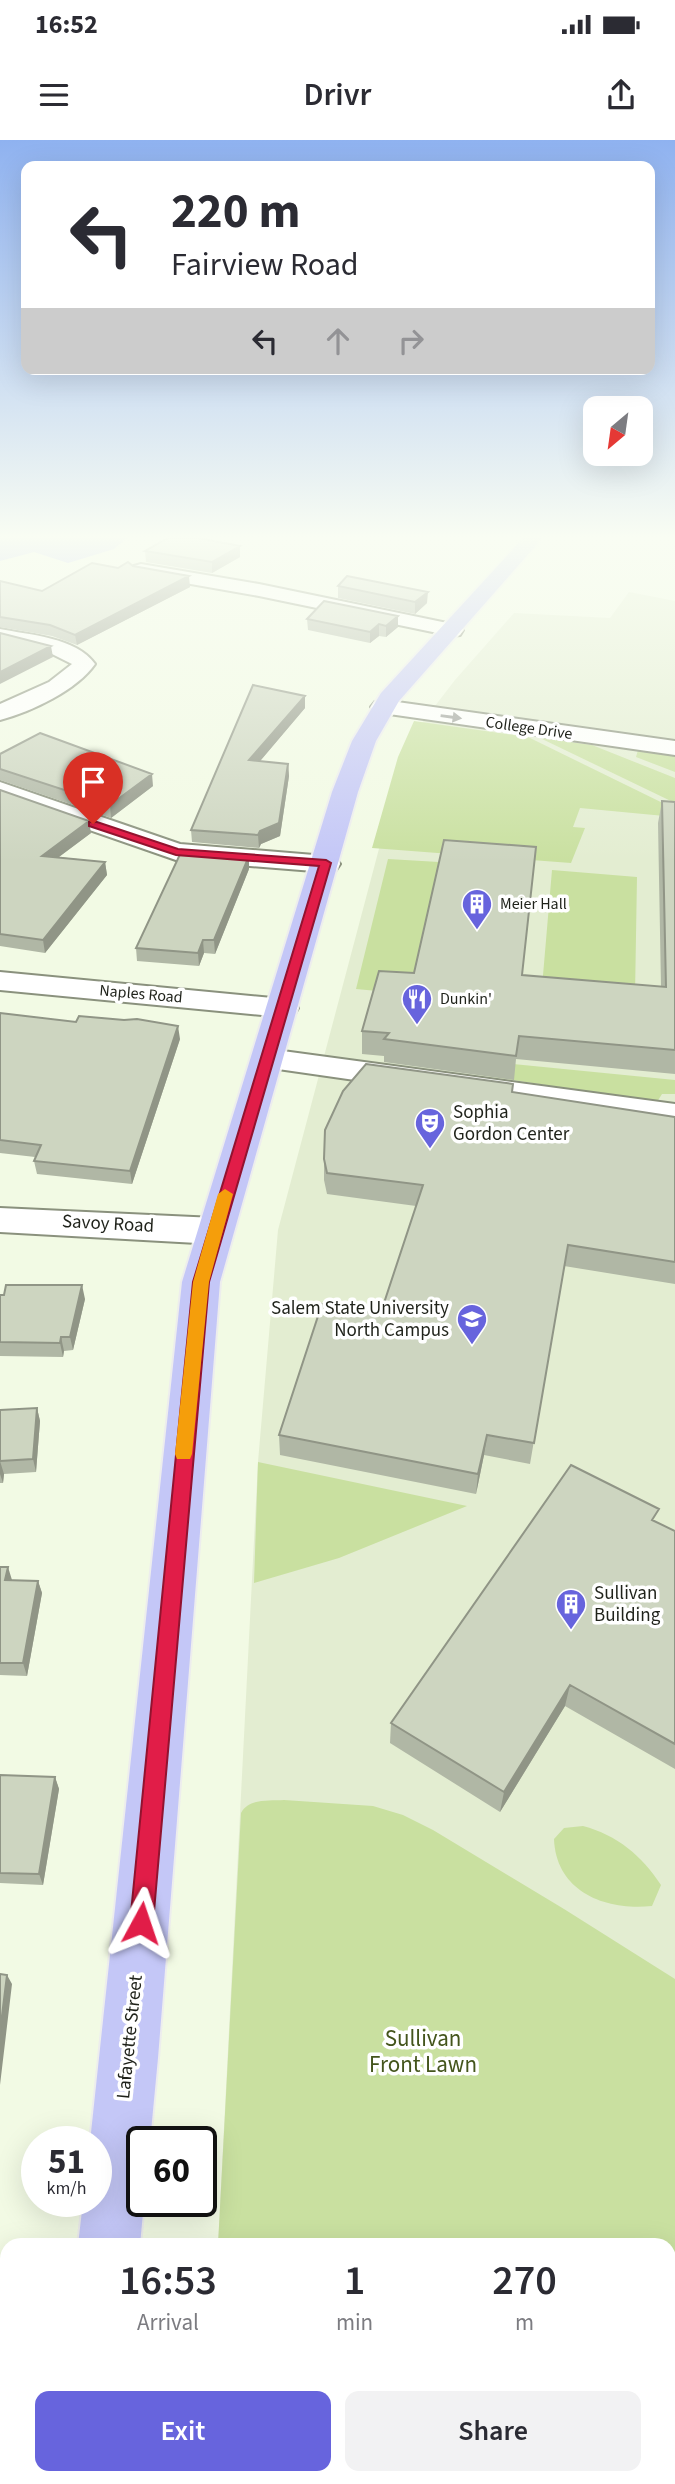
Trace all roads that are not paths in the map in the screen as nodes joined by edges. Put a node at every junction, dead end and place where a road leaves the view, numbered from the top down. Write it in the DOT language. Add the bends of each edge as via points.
graph roads {
  1 [pos="34,643"];
  2 [pos="438,643"];
  3 [pos="383,707"];
  4 [pos="0,713"];
  5 [pos="675,748"];
  6 [pos="0,790"];
  7 [pos="326,863"];
  8 [pos="0,981"];
  9 [pos="283,1008"];
  10 [pos="268,1059"];
  11 [pos="675,1115"];
  12 [pos="0,1220"];
  13 [pos="215,1231"];
  14 [pos="109,2238"];
  1 -- 4 [label="street" via="68,652 84,664 64,682"];
  2 -- 3 [label="main road, Lafayette Street"];
  3 -- 5 [label="street, College Drive, one-way"];
  3 -- 7 [label="main road, Lafayette Street" via="355,765"];
  6 -- 7 [label="street" via="176,852"];
  7 -- 9 [label="main road, Lafayette Street"];
  8 -- 9 [label="street, Naples Road"];
  9 -- 10 [label="main road, Lafayette Street"];
  10 -- 11 [label="street"];
  10 -- 13 [label="main road, Lafayette Street"];
  12 -- 13 [label="street, Savoy Road"];
  13 -- 14 [label="main road, Lafayette Street" via="200,1296"];
}
